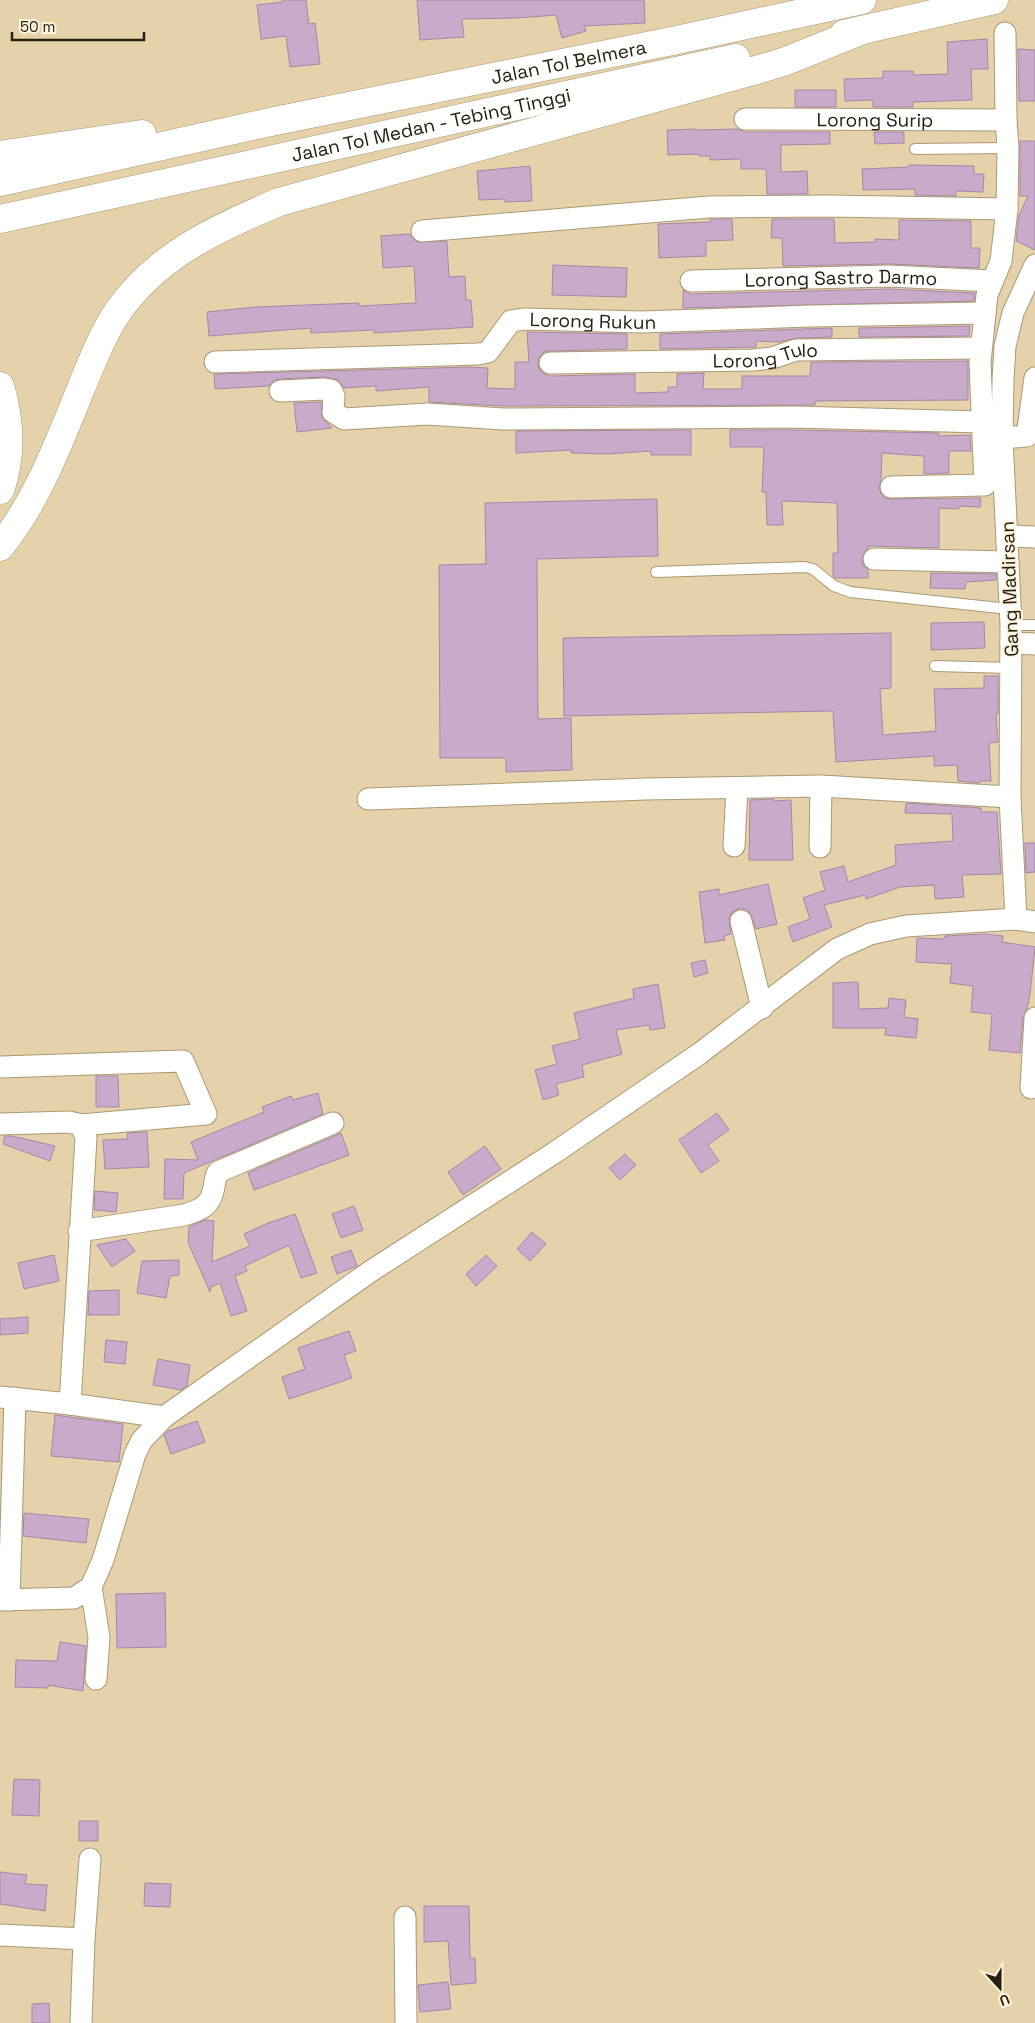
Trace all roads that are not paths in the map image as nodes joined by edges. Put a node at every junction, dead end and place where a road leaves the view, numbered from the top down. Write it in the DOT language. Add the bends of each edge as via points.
graph roads {
  1 [pos="862,0"];
  2 [pos="994,0"];
  3 [pos="863,30"];
  4 [pos="1005,32"];
  5 [pos="745,119"];
  6 [pos="1006,120"];
  7 [pos="275,122"];
  8 [pos="1008,148"];
  9 [pos="915,149"];
  10 [pos="0,155"];
  11 [pos="0,182"];
  12 [pos="1007,209"];
  13 [pos="0,219"];
  14 [pos="422,231"];
  15 [pos="1035,265"];
  16 [pos="691,281"];
  17 [pos="992,281"];
  18 [pos="985,313"];
  19 [pos="981,348"];
  20 [pos="215,362"];
  21 [pos="550,363"];
  22 [pos="1035,378"];
  23 [pos="0,386"];
  24 [pos="280,391"];
  25 [pos="982,422"];
  26 [pos="1031,436"];
  27 [pos="1002,438"];
  28 [pos="995,485"];
  29 [pos="891,487"];
  30 [pos="0,490"];
  31 [pos="1007,536"];
  32 [pos="1035,537"];
  33 [pos="0,548"];
  34 [pos="874,559"];
  35 [pos="1008,562"];
  36 [pos="656,572"];
  37 [pos="1035,625"];
  38 [pos="1010,626"];
  39 [pos="1035,644"];
  40 [pos="935,666"];
  41 [pos="1011,668"];
  42 [pos="821,786"];
  43 [pos="737,788"];
  44 [pos="1010,797"];
  45 [pos="368,799"];
  46 [pos="734,846"];
  47 [pos="820,847"];
  48 [pos="1026,920"];
  49 [pos="741,921"];
  50 [pos="762,1008"];
  51 [pos="1035,1018"];
  52 [pos="0,1067"];
  53 [pos="1031,1088"];
  54 [pos="333,1123"];
  55 [pos="0,1124"];
  56 [pos="81,1126"];
  57 [pos="79,1231"];
  58 [pos="7,1398"];
  59 [pos="70,1404"];
  60 [pos="164,1417"];
  61 [pos="91,1588"];
  62 [pos="4,1600"];
  63 [pos="96,1679"];
  64 [pos="90,1858"];
  65 [pos="405,1917"];
  66 [pos="0,1935"];
  67 [pos="84,1939"];
  68 [pos="81,2023"];
  69 [pos="406,2023"];
  1 -- 7 [label="highway, Jalan Tol Belmera"];
  2 -- 3 [label="highway"];
  3 -- 13 [label="highway, Jalan Tol Medan - Tebing Tinggi"];
  3 -- 33 [label="highway" via="753,72 295,197 202,238 156,269 112,320 34,497"];
  4 -- 6 [label="street"];
  5 -- 6 [label="street, Lorong Surip"];
  6 -- 8 [label="street"];
  7 -- 10 [label="highway" via="130,136"];
  7 -- 11 [label="highway, Jalan Tol Medan - Tebing Tinggi"];
  8 -- 9 [label="lane"];
  8 -- 12 [label="street"];
  12 -- 14 [label="street" via="709,207"];
  12 -- 17 [label="street" via="1001,260"];
  15 -- 27 [label="street, Gang Madirsan" via="1012,313 1005,346"];
  16 -- 17 [label="street, Lorong Sastro Darmo" via="889,276"];
  17 -- 18 [label="street"];
  18 -- 19 [label="street"];
  18 -- 20 [label="street, Lorong Rukun" via="642,322 524,319 511,321 488,352 478,354"];
  19 -- 21 [label="street, Lorong Tulo" via="796,350 753,360"];
  19 -- 25 [label="street"];
  22 -- 26 [label="street"];
  23 -- 30 [label="highway" via="8,426 8,455"];
  24 -- 25 [label="street" via="331,390 333,412 344,420 427,414 502,420 794,417"];
  25 -- 28 [label="street"];
  26 -- 27 [label="street"];
  27 -- 28 [label="street, Gang Madirsan"];
  28 -- 29 [label="street"];
  28 -- 31 [label="street, Gang Madirsan"];
  31 -- 32 [label="street"];
  31 -- 35 [label="street, Gang Madirsan"];
  34 -- 35 [label="street"];
  35 -- 38 [label="street, Gang Madirsan"];
  36 -- 38 [label="lane" via="813,568 834,586 850,592"];
  37 -- 38 [label="lane"];
  38 -- 39 [label="street"];
  38 -- 41 [label="street, Gang Madirsan"];
  40 -- 41 [label="lane"];
  41 -- 44 [label="street, Gang Madirsan"];
  42 -- 43 [label="street"];
  42 -- 44 [label="street"];
  42 -- 47 [label="street"];
  43 -- 45 [label="street"];
  43 -- 46 [label="street"];
  44 -- 48 [label="street, Gang Madirsan"];
  48 -- 50 [label="street" via="906,926 870,934 837,949"];
  49 -- 50 [label="street"];
  50 -- 60 [label="street" via="554,1153 371,1271"];
  51 -- 53 [label="street"];
  52 -- 56 [label="street" via="183,1061 206,1114"];
  54 -- 57 [label="street" via="218,1172 211,1199 199,1211"];
  55 -- 56 [label="street" via="69,1122"];
  56 -- 57 [label="street" via="86,1138"];
  57 -- 59 [label="street"];
  58 -- 59 [label="street"];
  58 -- 62 [label="street"];
  59 -- 60 [label="street"];
  60 -- 61 [label="street" via="142,1440 135,1454 103,1560"];
  61 -- 62 [label="street" via="74,1598"];
  61 -- 63 [label="street" via="98,1631"];
  64 -- 67 [label="street"];
  65 -- 69 [label="street"];
  66 -- 67 [label="street"];
  67 -- 68 [label="street"];
}
